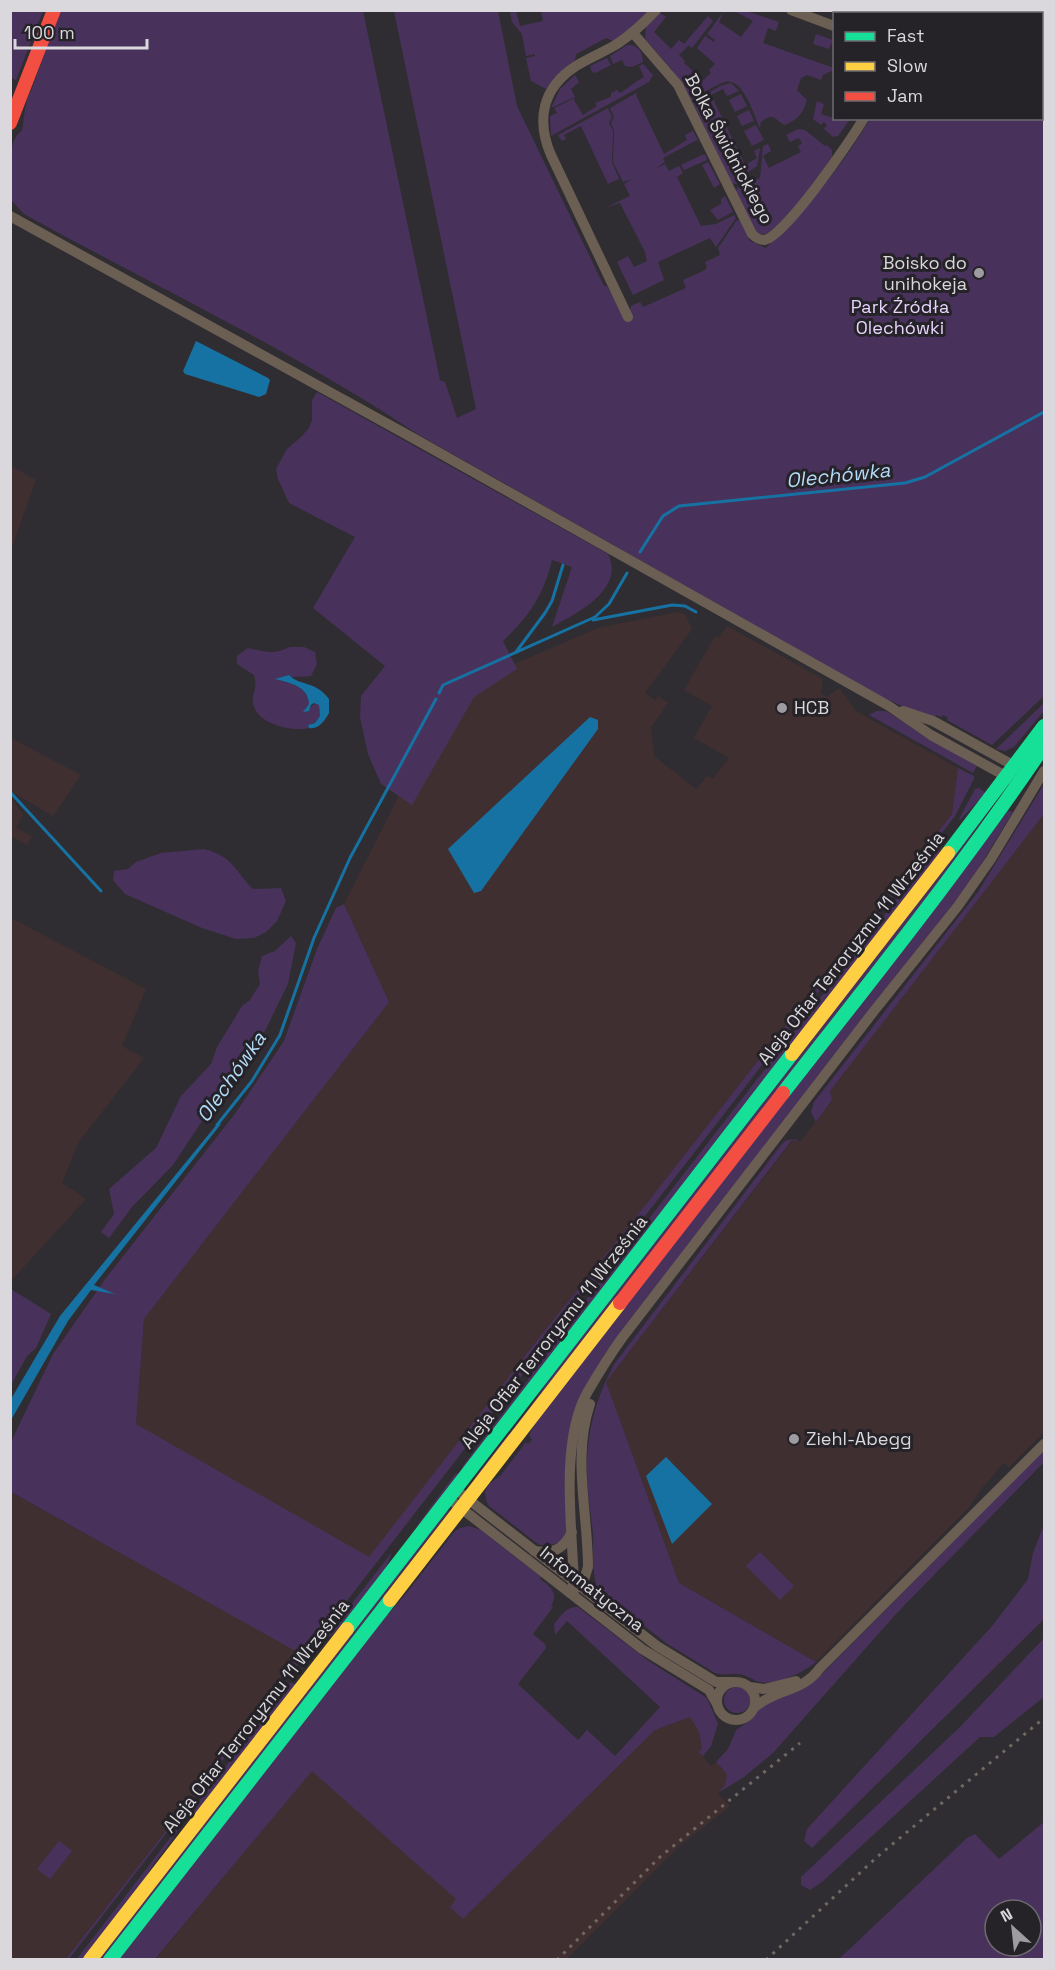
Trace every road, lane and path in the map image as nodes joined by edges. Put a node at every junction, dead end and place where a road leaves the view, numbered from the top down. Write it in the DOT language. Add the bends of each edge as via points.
graph roads {
  1 [pos="54,10"];
  2 [pos="656,10"];
  3 [pos="791,10"];
  4 [pos="833,26"];
  5 [pos="633,33"];
  6 [pos="863,120"];
  7 [pos="10,123"];
  8 [pos="10,216"];
  9 [pos="628,317"];
  10 [pos="1044,726"];
  11 [pos="1044,746"];
  12 [pos="1009,770"];
  13 [pos="1044,771"];
  14 [pos="1023,778"];
  15 [pos="595,1382"];
  16 [pos="1044,1444"];
  17 [pos="451,1493"];
  18 [pos="464,1503"];
  19 [pos="572,1532"];
  20 [pos="533,1551"];
  21 [pos="577,1584"];
  22 [pos="570,1593"];
  23 [pos="820,1668"];
  24 [pos="732,1682"];
  25 [pos="750,1687"];
  26 [pos="717,1704"];
  27 [pos="755,1707"];
  28 [pos="90,1959"];
  29 [pos="110,1959"];
  1 -- 7 [label="street"];
  2 -- 5 [label="street"];
  3 -- 4 [label="street"];
  5 -- 6 [label="street, Bolka Świdnickiego" via="678,85 752,234 760,240 772,236 795,212"];
  5 -- 9 [label="street" via="560,79 548,97 542,122 551,155"];
  8 -- 12 [label="street" via="413,438 889,706 932,735"];
  10 -- 12 [label="street, Aleja Ofiar Terroryzmu 11 Września"];
  11 -- 14 [label="street, Aleja Ofiar Terroryzmu 11 Września"];
  12 -- 14 [label="street"];
  12 -- 17 [label="street, Aleja Ofiar Terroryzmu 11 Września"];
  13 -- 15 [label="street" via="958,906 629,1329"];
  14 -- 18 [label="street, Aleja Ofiar Terroryzmu 11 Września" via="956,871"];
  15 -- 19 [label="street" via="586,1394 571,1451"];
  15 -- 21 [label="street" via="584,1425 580,1475 588,1567 586,1576"];
  16 -- 23 [label="street"];
  17 -- 18 [label="street, Informatyczna"];
  17 -- 28 [label="street, Aleja Ofiar Terroryzmu 11 Września"];
  18 -- 20 [label="street, Informatyczna"];
  18 -- 22 [label="street, Informatyczna"];
  18 -- 29 [label="street, Aleja Ofiar Terroryzmu 11 Września"];
  19 -- 20 [label="street" via="558,1550"];
  19 -- 21 [label="street"];
  20 -- 21 [label="street, Informatyczna"];
  21 -- 22 [label="street"];
  21 -- 24 [label="street, Informatyczna" via="669,1654 716,1682"];
  22 -- 26 [label="street, Informatyczna" via="656,1659 709,1690"];
  23 -- 25 [label="street" via="785,1685"];
  23 -- 27 [label="street" via="807,1683"];
  24 -- 25 [label="street"];
  24 -- 26 [label="street" via="721,1689"];
  25 -- 27 [label="street" via="755,1693"];
  26 -- 27 [label="street" via="722,1714 732,1720 746,1718"];
}
